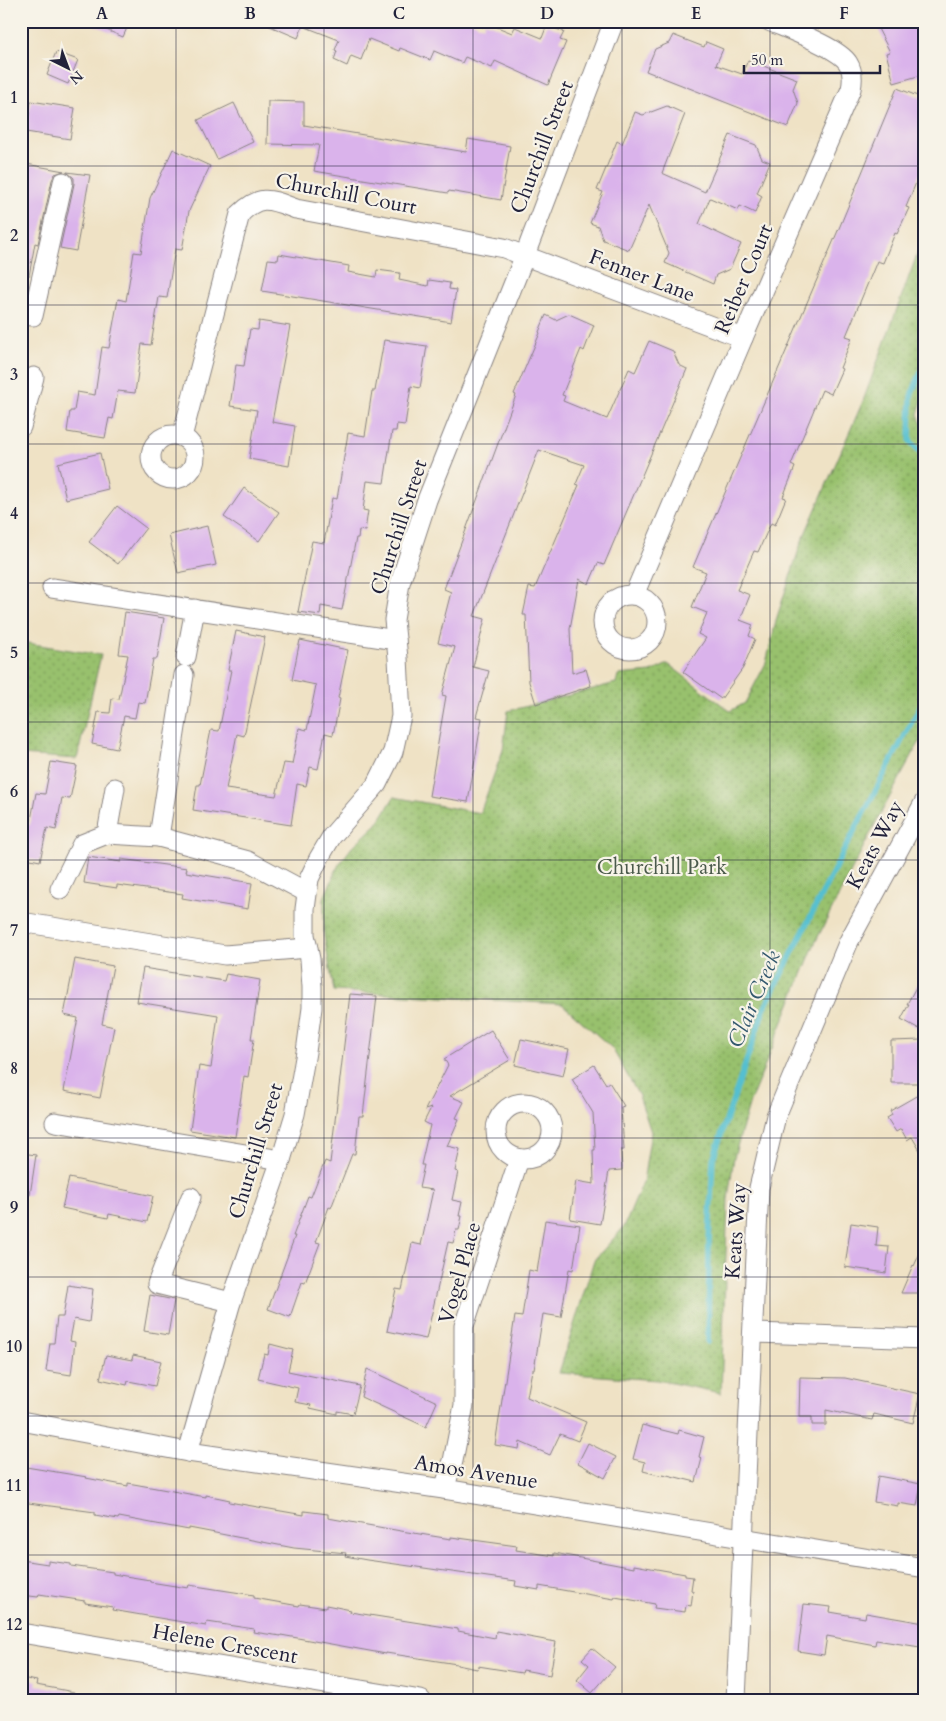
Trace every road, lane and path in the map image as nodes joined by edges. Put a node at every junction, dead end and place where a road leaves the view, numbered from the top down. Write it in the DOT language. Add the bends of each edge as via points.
graph roads {
  1 [pos="614,21"];
  2 [pos="769,21"];
  3 [pos="63,182"];
  4 [pos="525,255"];
  5 [pos="21,315"];
  6 [pos="743,338"];
  7 [pos="34,377"];
  8 [pos="21,427"];
  9 [pos="182,437"];
  10 [pos="52,588"];
  11 [pos="634,595"];
  12 [pos="195,610"];
  13 [pos="396,640"];
  14 [pos="115,788"];
  15 [pos="925,801"];
  16 [pos="107,834"];
  17 [pos="159,836"];
  18 [pos="60,889"];
  19 [pos="306,892"];
  20 [pos="21,922"];
  21 [pos="308,948"];
  22 [pos="56,1122"];
  23 [pos="519,1159"];
  24 [pos="280,1160"];
  25 [pos="191,1197"];
  26 [pos="231,1302"];
  27 [pos="753,1333"];
  28 [pos="925,1339"];
  29 [pos="21,1421"];
  30 [pos="188,1452"];
  31 [pos="444,1489"];
  32 [pos="742,1538"];
  33 [pos="925,1568"];
  34 [pos="21,1633"];
  35 [pos="421,1700"];
  36 [pos="736,1700"];
  1 -- 4 [label="street, Churchill Street"];
  2 -- 6 [label="street, Reiber Court" via="836,51 848,62 853,77 851,89"];
  3 -- 5 [label="street" via="33,316"];
  4 -- 6 [label="street, Fenner Lane"];
  4 -- 9 [label="street, Churchill Court" via="495,246 296,209 268,199 251,204 240,214"];
  4 -- 13 [label="street, Churchill Street" via="427,500 400,583 394,620"];
  6 -- 11 [label="street, Reiber Court"];
  7 -- 8 [label="street"];
  10 -- 12 [label="street"];
  12 -- 13 [label="street"];
  12 -- 17 [label="street"];
  13 -- 19 [label="street, Churchill Street" via="401,716 393,752 377,784 332,836 309,879"];
  14 -- 16 [label="street"];
  15 -- 27 [label="street, Keats Way" via="849,942 776,1116 759,1188"];
  16 -- 17 [label="street"];
  16 -- 18 [label="street" via="82,844"];
  17 -- 19 [label="street" via="248,861"];
  19 -- 21 [label="street, Churchill Street" via="305,935"];
  20 -- 21 [label="street" via="225,955"];
  21 -- 24 [label="street, Churchill Street" via="312,1008 295,1114"];
  22 -- 24 [label="street"];
  23 -- 31 [label="street, Vogel Place" via="464,1326 464,1405"];
  24 -- 26 [label="street, Churchill Street"];
  25 -- 26 [label="street" via="157,1284"];
  26 -- 30 [label="street, Churchill Street"];
  27 -- 28 [label="street"];
  27 -- 32 [label="street, Keats Way"];
  29 -- 30 [label="street, Amos Avenue"];
  30 -- 31 [label="street, Amos Avenue"];
  31 -- 32 [label="street, Amos Avenue"];
  32 -- 33 [label="street, Amos Avenue"];
  32 -- 36 [label="street, Keats Way"];
  34 -- 35 [label="street, Helene Crescent"];
}
